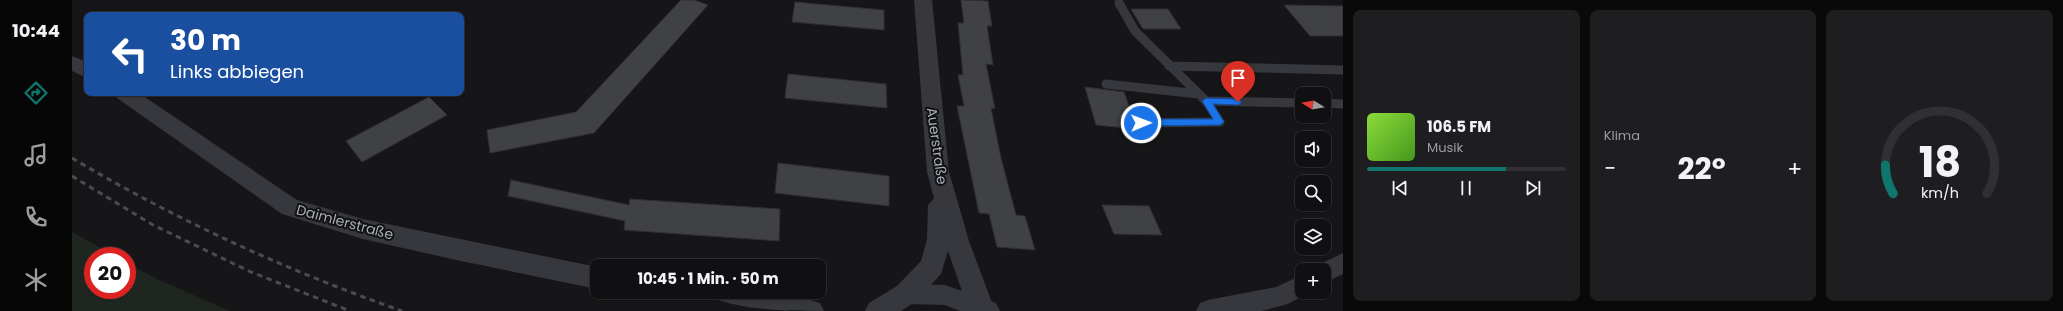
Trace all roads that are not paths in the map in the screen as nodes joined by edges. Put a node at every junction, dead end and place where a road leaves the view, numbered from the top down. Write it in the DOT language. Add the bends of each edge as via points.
graph roads {
  1 [pos="923,0"];
  2 [pos="1119,3"];
  3 [pos="72,62"];
  4 [pos="1169,66"];
  5 [pos="84,69"];
  6 [pos="1343,70"];
  7 [pos="1106,84"];
  8 [pos="1198,94"];
  9 [pos="128,96"];
  10 [pos="1206,101"];
  11 [pos="1295,103"];
  12 [pos="1331,104"];
  13 [pos="1343,104"];
  14 [pos="1141,123"];
  15 [pos="938,172"];
  16 [pos="1343,263"];
  17 [pos="1331,269"];
  18 [pos="590,277"];
  19 [pos="1295,289"];
  20 [pos="906,294"];
  21 [pos="769,299"];
  22 [pos="984,310"];
  23 [pos="811,311"];
  24 [pos="878,311"];
  25 [pos="1208,311"];
  1 -- 15 [label="street, Auerstraße"];
  2 -- 4 [label="lane" via="1135,31"];
  3 -- 5 [label="street"];
  4 -- 6 [label="lane"];
  4 -- 8 [label="lane"];
  7 -- 8 [label="lane"];
  8 -- 10 [label="lane"];
  9 -- 18 [label="street, Daimlerstraße" via="290,207 363,229"];
  10 -- 11 [label="lane"];
  10 -- 14 [label="lane" via="1220,122"];
  12 -- 13 [label="lane"];
  15 -- 20 [label="street" via="939,239 932,266"];
  15 -- 22 [label="street, Auerstraße" via="957,240"];
  16 -- 17 [label="street"];
  19 -- 25 [label="street" via="1280,297"];
  20 -- 22 [label="street" via="945,295"];
  20 -- 24 [label="street"];
  21 -- 23 [label="street"];
}
